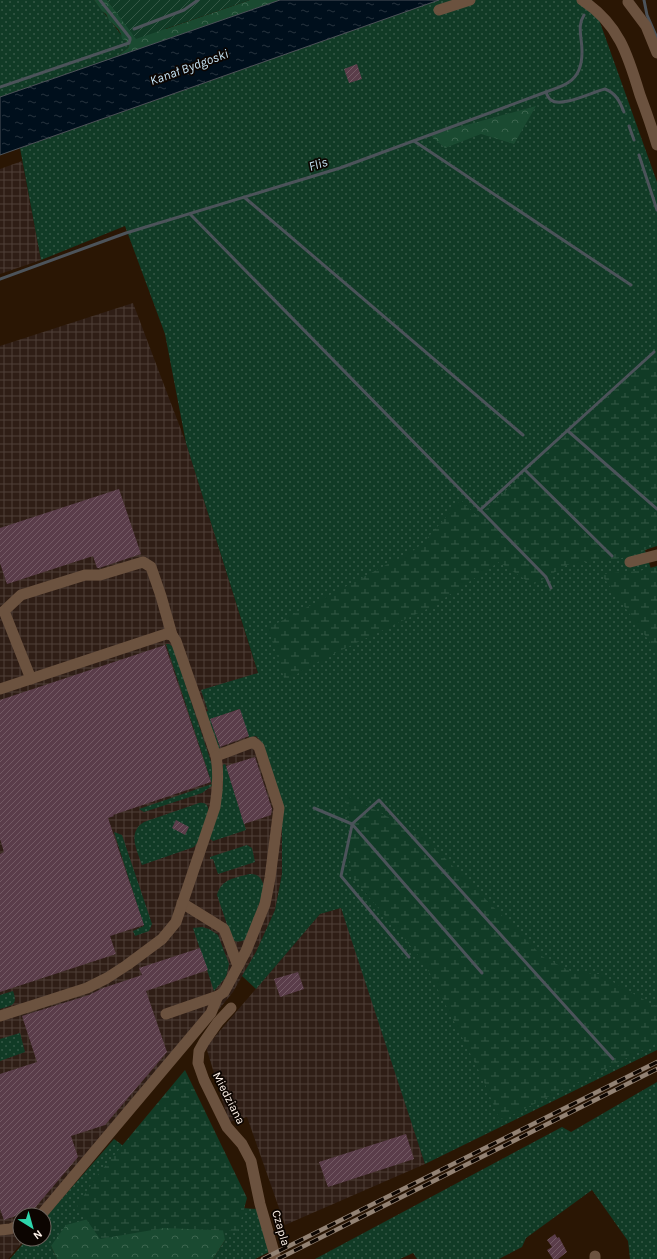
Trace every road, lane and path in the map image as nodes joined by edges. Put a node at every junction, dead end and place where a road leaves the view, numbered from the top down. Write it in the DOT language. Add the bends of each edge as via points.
graph roads {
  1 [pos="470,0"];
  2 [pos="582,0"];
  3 [pos="628,2"];
  4 [pos="439,10"];
  5 [pos="657,53"];
  6 [pos="657,145"];
  7 [pos="657,555"];
  8 [pos="630,562"];
  9 [pos="172,636"];
  10 [pos="30,679"];
  11 [pos="0,689"];
  12 [pos="216,756"];
  13 [pos="182,902"];
  14 [pos="238,966"];
  15 [pos="218,996"];
  16 [pos="231,1008"];
  17 [pos="166,1014"];
  18 [pos="0,1016"];
  19 [pos="260,1204"];
  20 [pos="48,1207"];
  21 [pos="12,1228"];
  22 [pos="0,1230"];
  23 [pos="276,1259"];
  1 -- 4 [label="street"];
  2 -- 6 [label="street" via="604,17 622,42"];
  3 -- 5 [label="street" via="646,26"];
  7 -- 8 [label="street"];
  9 -- 10 [label="street" via="166,634"];
  9 -- 10 [label="street" via="151,567 143,562 100,575 85,575 21,595 4,611"];
  9 -- 12 [label="street" via="176,641"];
  10 -- 11 [label="street"];
  12 -- 13 [label="street" via="218,790 215,808"];
  12 -- 14 [label="street" via="253,742 257,744 279,808 265,904"];
  13 -- 14 [label="street" via="224,929"];
  13 -- 18 [label="street" via="176,922 162,939 107,978 87,988"];
  14 -- 15 [label="street" via="224,992"];
  15 -- 17 [label="street"];
  15 -- 20 [label="street" via="211,1013"];
  16 -- 19 [label="street, Miedziana" via="204,1042 199,1051 198,1063 227,1127 242,1144 251,1160"];
  19 -- 23 [label="street, Czapla"];
  21 -- 22 [label="street"];
}
